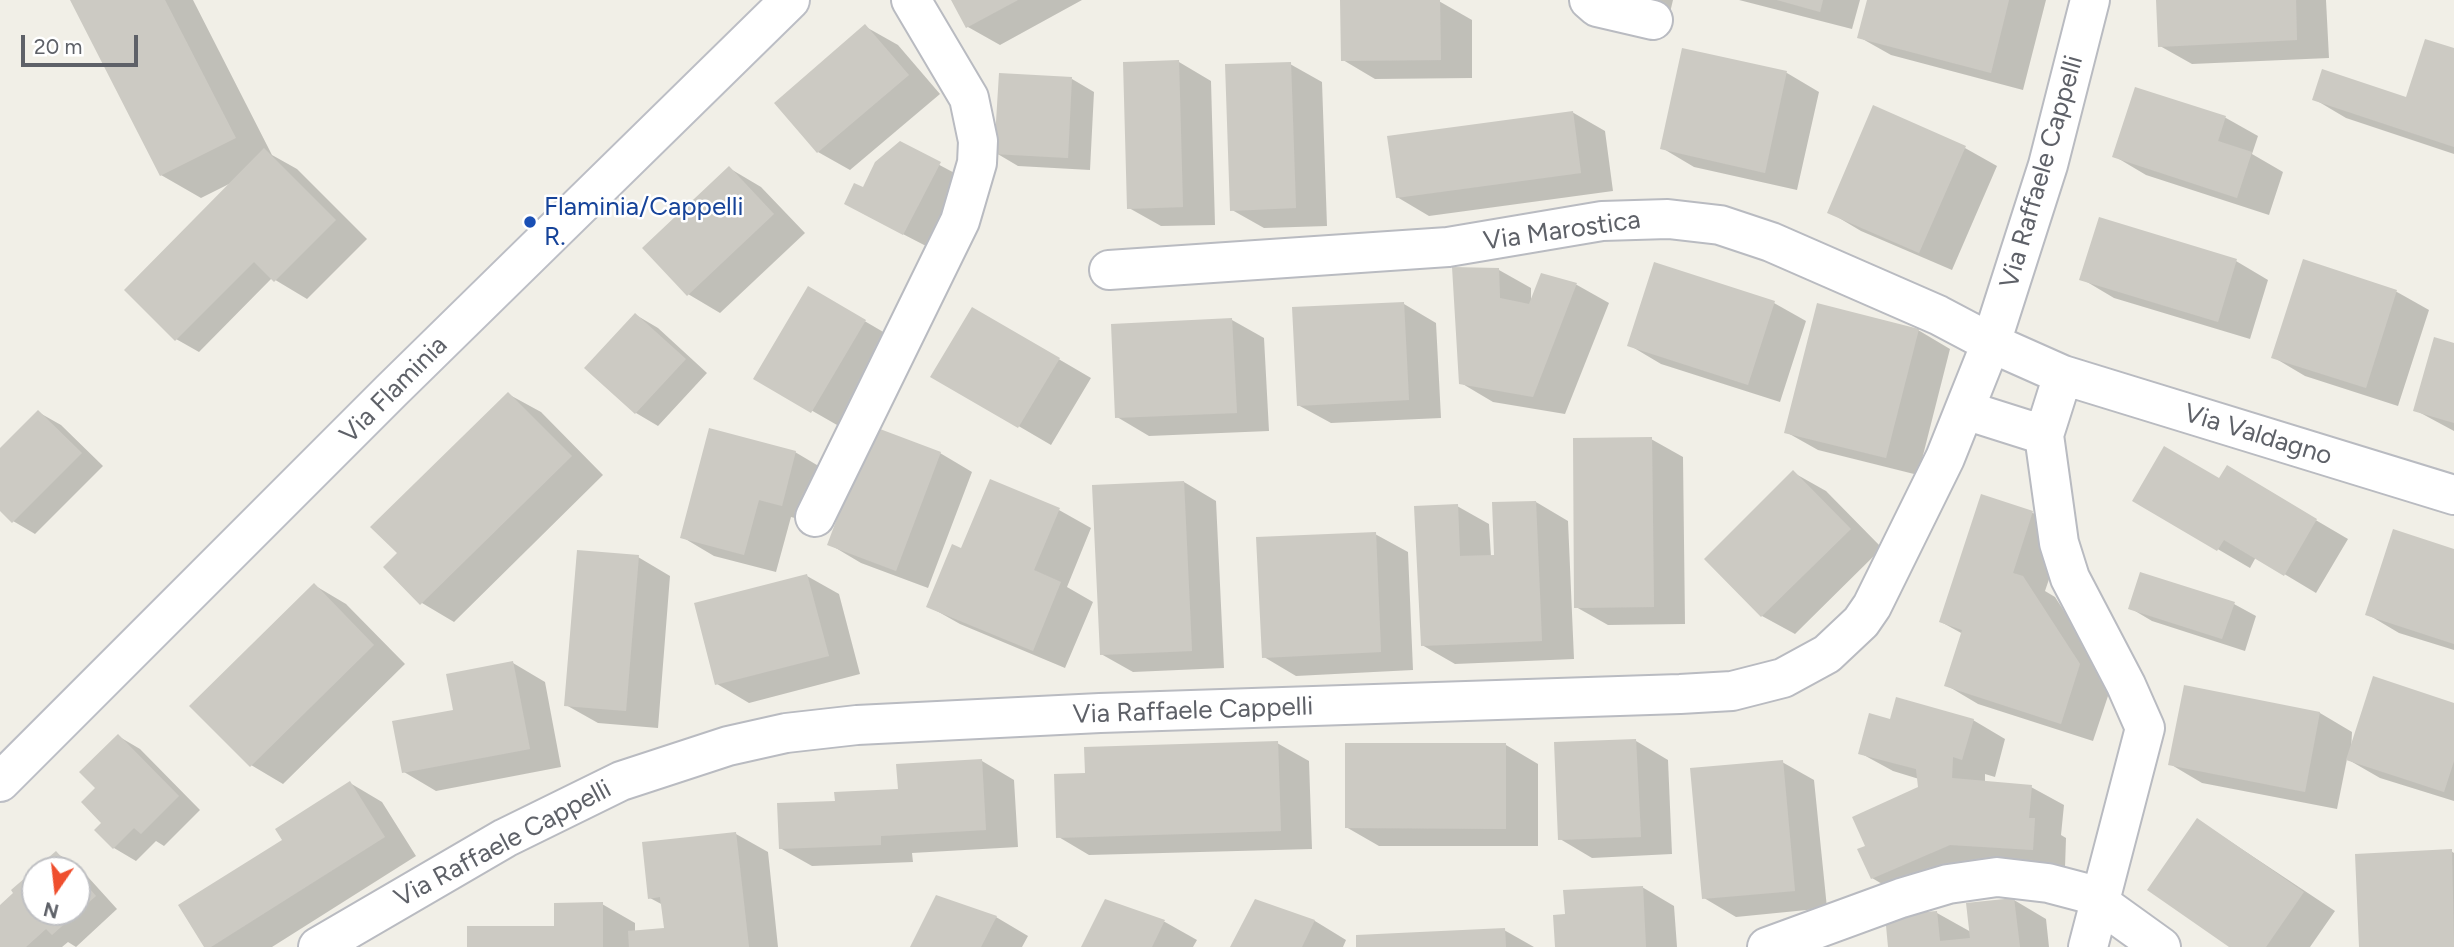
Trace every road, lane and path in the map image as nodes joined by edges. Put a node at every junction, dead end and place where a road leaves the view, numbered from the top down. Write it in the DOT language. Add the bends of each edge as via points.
graph roads {
  1 [pos="790,0"];
  2 [pos="911,0"];
  3 [pos="1589,0"];
  4 [pos="2090,0"];
  5 [pos="1653,20"];
  6 [pos="1109,270"];
  7 [pos="1991,343"];
  8 [pos="2063,376"];
  9 [pos="1965,410"];
  10 [pos="2044,435"];
  11 [pos="2454,495"];
  12 [pos="815,517"];
  13 [pos="0,782"];
  14 [pos="2100,902"];
  15 [pos="318,947"];
  16 [pos="1767,947"];
  17 [pos="2088,947"];
  18 [pos="2161,947"];
  1 -- 13 [label="street, Via Flaminia"];
  2 -- 12 [label="street" via="969,98 978,163 960,221"];
  3 -- 5 [label="street" via="1597,7"];
  4 -- 7 [label="street, Via Raffaele Cappelli" via="2048,165"];
  6 -- 7 [label="street, Via Marostica" via="1448,247 1602,221 1668,219 1720,225 1771,242"];
  7 -- 8 [label="street, Via Marostica"];
  7 -- 9 [label="street, Via Raffaele Cappelli"];
  8 -- 10 [label="street"];
  8 -- 11 [label="street, Via Valdagno"];
  9 -- 10 [label="street"];
  9 -- 15 [label="street, Via Raffaele Cappelli" via="1872,606 1827,654 1783,678 1732,691 1680,694 1100,713 786,733 728,746 621,781 505,838"];
  10 -- 14 [label="street" via="2056,531 2070,578 2145,728"];
  14 -- 16 [label="street" via="2086,893 2017,877 1972,880 1860,911"];
  14 -- 17 [label="street"];
  14 -- 18 [label="street"];
}
